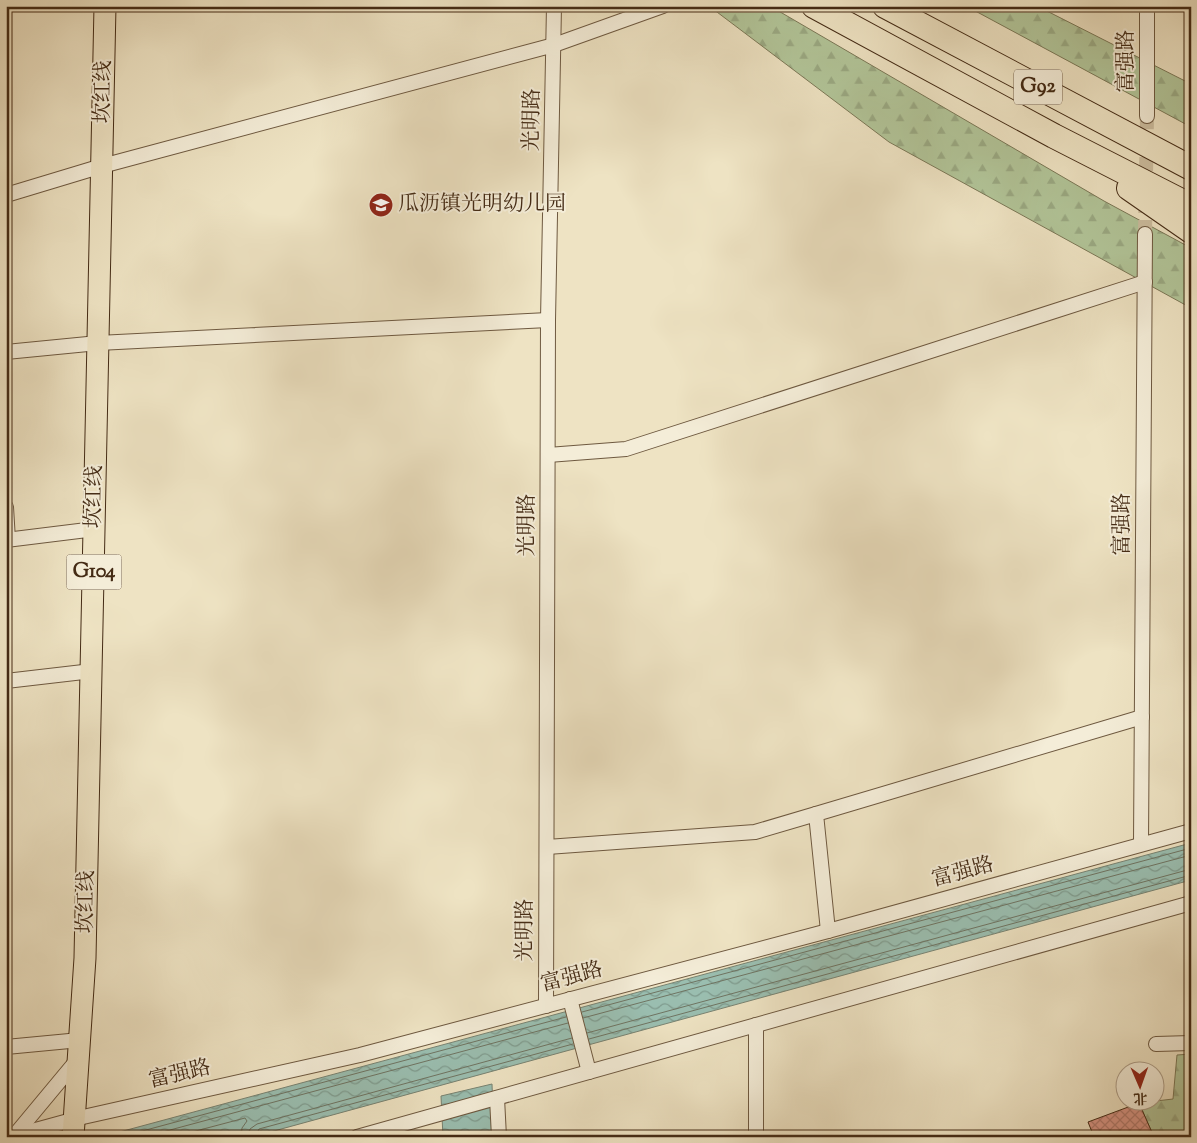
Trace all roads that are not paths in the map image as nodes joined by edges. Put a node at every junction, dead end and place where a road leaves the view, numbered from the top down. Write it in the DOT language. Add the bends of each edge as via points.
graph roads {
  1 [pos="105,6"];
  2 [pos="554,6"];
  3 [pos="663,6"];
  4 [pos="814,6"];
  5 [pos="885,6"];
  6 [pos="1147,6"];
  7 [pos="554,44"];
  8 [pos="1148,116"];
  9 [pos="1054,136"];
  10 [pos="102,166"];
  11 [pos="1191,168"];
  12 [pos="6,195"];
  13 [pos="1191,206"];
  14 [pos="1191,231"];
  15 [pos="1145,234"];
  16 [pos="1145,282"];
  17 [pos="548,320"];
  18 [pos="98,343"];
  19 [pos="6,352"];
  20 [pos="548,456"];
  21 [pos="6,507"];
  22 [pos="94,529"];
  23 [pos="7,540"];
  24 [pos="92,671"];
  25 [pos="6,682"];
  26 [pos="1142,717"];
  27 [pos="816,814"];
  28 [pos="1191,831"];
  29 [pos="1141,844"];
  30 [pos="546,847"];
  31 [pos="1191,902"];
  32 [pos="828,931"];
  33 [pos="571,1002"];
  34 [pos="546,1006"];
  35 [pos="756,1025"];
  36 [pos="1191,1043"];
  37 [pos="1156,1044"];
  38 [pos="6,1047"];
  39 [pos="79,1049"];
  40 [pos="589,1072"];
  41 [pos="496,1099"];
  42 [pos="74,1128"];
  43 [pos="12,1136"];
  44 [pos="357,1137"];
  45 [pos="499,1137"];
  46 [pos="756,1137"];
  1 -- 10 [label="main road, 坎红线 / G104"];
  2 -- 7 [label="street, 光明路"];
  3 -- 7 [label="street"];
  4 -- 9 [label="highway, G92"];
  5 -- 11 [label="highway, G92"];
  6 -- 8 [label="street, 富强路"];
  7 -- 10 [label="street"];
  7 -- 17 [label="street, 光明路"];
  9 -- 13 [label="highway, G92"];
  9 -- 14 [label="highway"];
  10 -- 12 [label="street"];
  10 -- 18 [label="main road, 坎红线 / G104"];
  15 -- 16 [label="street, 富强路"];
  16 -- 20 [label="street" via="626,448"];
  16 -- 26 [label="street, 富强路"];
  17 -- 18 [label="street"];
  17 -- 20 [label="street, 光明路"];
  18 -- 19 [label="street"];
  18 -- 22 [label="main road, 坎红线 / G104"];
  20 -- 30 [label="street, 光明路"];
  21 -- 23 [label="street"];
  22 -- 23 [label="street"];
  22 -- 24 [label="main road, 坎红线 / G104"];
  24 -- 25 [label="street"];
  24 -- 39 [label="main road, 坎红线 / G104" via="86,958"];
  26 -- 27 [label="street"];
  26 -- 29 [label="street, 富强路"];
  27 -- 30 [label="street" via="755,832"];
  27 -- 32 [label="street"];
  28 -- 29 [label="street, 富强路"];
  29 -- 32 [label="street, 富强路"];
  30 -- 34 [label="street, 光明路"];
  31 -- 35 [label="street"];
  32 -- 33 [label="street, 富强路"];
  33 -- 34 [label="street, 富强路"];
  33 -- 40 [label="street"];
  34 -- 42 [label="street, 富强路"];
  35 -- 40 [label="street"];
  35 -- 46 [label="street"];
  36 -- 37 [label="street"];
  38 -- 39 [label="street"];
  39 -- 42 [label="main road, 坎红线 / G104"];
  39 -- 43 [label="street"];
  40 -- 41 [label="street"];
  41 -- 44 [label="street"];
  41 -- 45 [label="street"];
  42 -- 43 [label="street, 富强路"];
}
